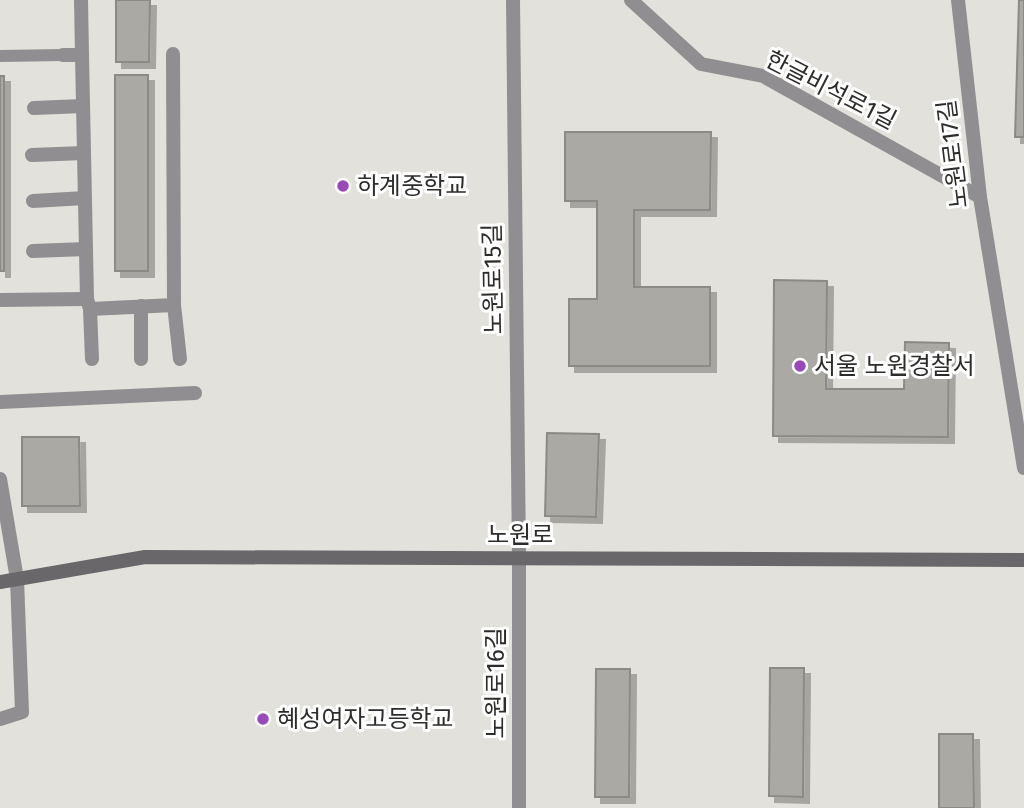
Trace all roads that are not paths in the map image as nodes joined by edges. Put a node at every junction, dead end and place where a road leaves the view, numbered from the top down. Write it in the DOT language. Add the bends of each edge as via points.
graph roads {
  1 [pos="81,0"];
  2 [pos="513,0"];
  3 [pos="631,0"];
  4 [pos="958,0"];
  5 [pos="173,54"];
  6 [pos="63,55"];
  7 [pos="82,55"];
  8 [pos="0,56"];
  9 [pos="83,106"];
  10 [pos="34,108"];
  11 [pos="84,153"];
  12 [pos="33,155"];
  13 [pos="980,197"];
  14 [pos="85,198"];
  15 [pos="33,201"];
  16 [pos="86,249"];
  17 [pos="33,251"];
  18 [pos="0,300"];
  19 [pos="89,304"];
  20 [pos="174,304"];
  21 [pos="141,306"];
  22 [pos="92,359"];
  23 [pos="141,359"];
  24 [pos="180,359"];
  25 [pos="195,393"];
  26 [pos="0,402"];
  27 [pos="1024,468"];
  28 [pos="0,479"];
  29 [pos="519,558"];
  30 [pos="1024,560"];
  31 [pos="17,579"];
  32 [pos="0,582"];
  33 [pos="0,719"];
  34 [pos="519,808"];
  1 -- 7 [label="street"];
  2 -- 29 [label="street, 노원로15길"];
  3 -- 13 [label="street, 한글비석로1길" via="701,64 763,76"];
  4 -- 13 [label="street, 노원로17길"];
  5 -- 20 [label="street"];
  6 -- 7 [label="street"];
  6 -- 8 [label="lane"];
  7 -- 9 [label="street"];
  9 -- 10 [label="street"];
  9 -- 11 [label="street"];
  11 -- 12 [label="street"];
  11 -- 14 [label="street"];
  13 -- 27 [label="street, 노원로17길"];
  14 -- 15 [label="street"];
  14 -- 16 [label="street"];
  16 -- 17 [label="street"];
  16 -- 19 [label="street"];
  18 -- 19 [label="street"];
  19 -- 21 [label="street"];
  19 -- 22 [label="street"];
  20 -- 21 [label="street"];
  20 -- 24 [label="street"];
  21 -- 23 [label="street"];
  25 -- 26 [label="street"];
  28 -- 31 [label="street"];
  29 -- 30 [label="main road, 노원로"];
  29 -- 31 [label="main road, 노원로" via="145,556"];
  29 -- 34 [label="street, 노원로16길"];
  31 -- 32 [label="main road, 노원로"];
  31 -- 33 [label="street" via="22,712"];
}
